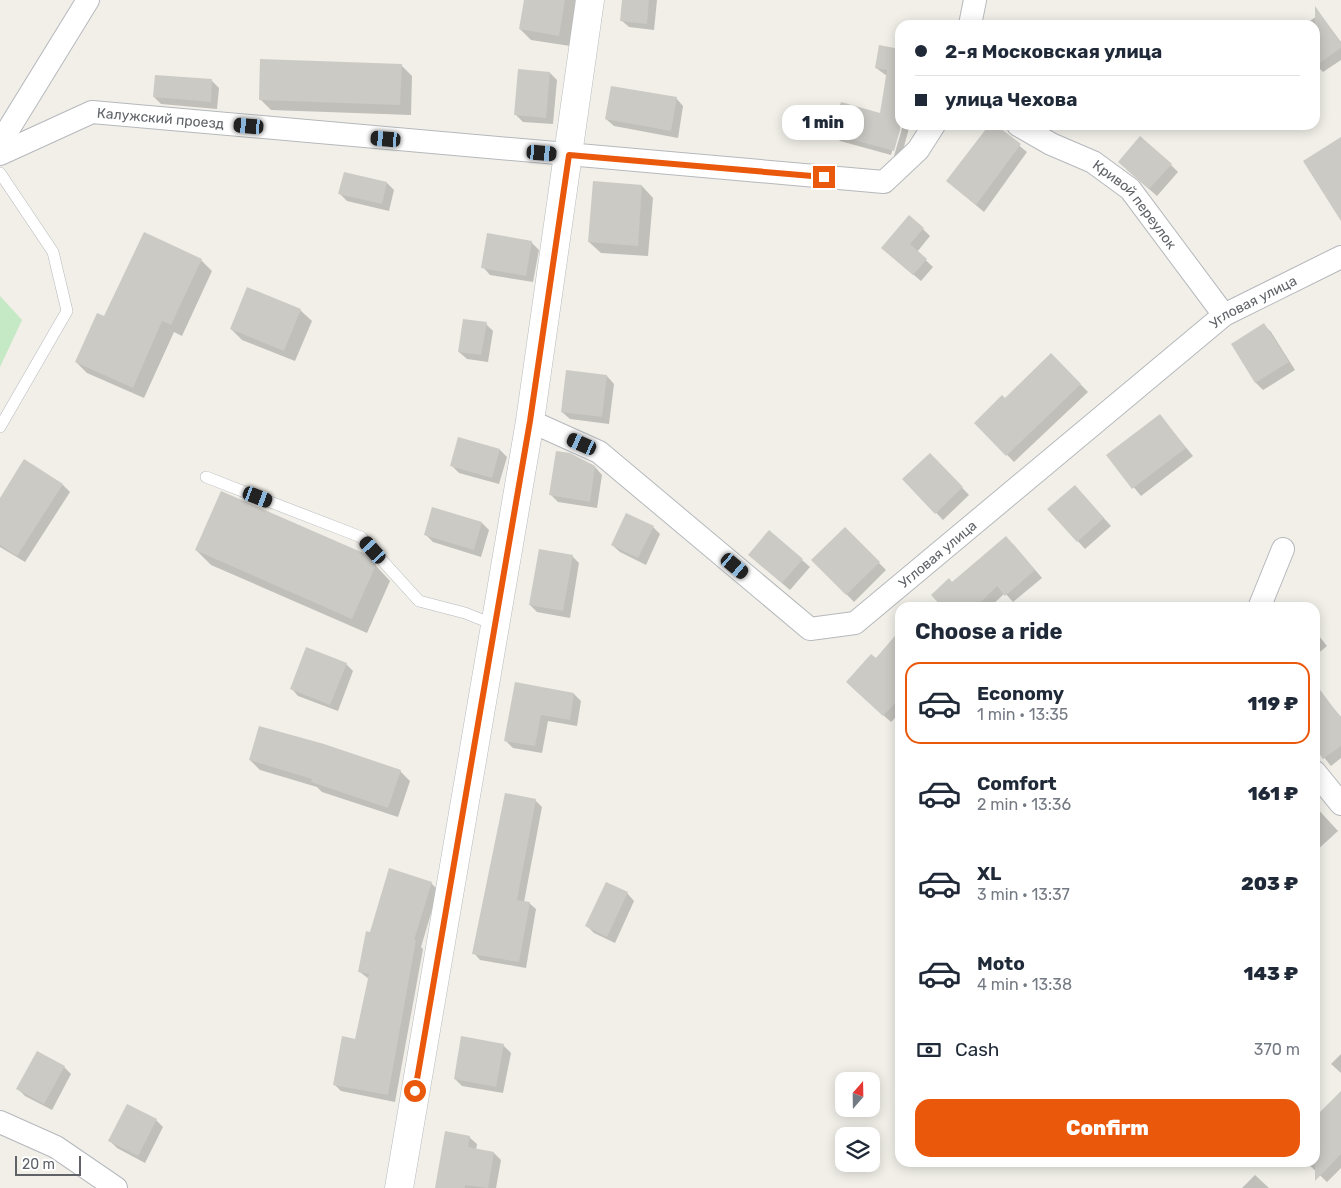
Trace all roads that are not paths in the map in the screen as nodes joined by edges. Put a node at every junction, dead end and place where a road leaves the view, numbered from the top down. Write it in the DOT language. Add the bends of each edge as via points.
graph roads {
  1 [pos="88,0"];
  2 [pos="590,0"];
  3 [pos="975,0"];
  4 [pos="971,20"];
  5 [pos="931,130"];
  6 [pos="1027,130"];
  7 [pos="0,143"];
  8 [pos="0,154"];
  9 [pos="569,155"];
  10 [pos="0,173"];
  11 [pos="1341,257"];
  12 [pos="1224,315"];
  13 [pos="530,421"];
  14 [pos="0,427"];
  15 [pos="206,477"];
  16 [pos="1283,549"];
  17 [pos="1261,602"];
  18 [pos="495,625"];
  19 [pos="1320,778"];
  20 [pos="1341,804"];
  21 [pos="0,1122"];
  22 [pos="116,1188"];
  23 [pos="399,1188"];
  1 -- 7 [label="street"];
  2 -- 9 [label="street"];
  3 -- 4 [label="street"];
  5 -- 9 [label="street, Калужский проезд" via="918,150 884,182"];
  6 -- 12 [label="street, Кривой переулок" via="1093,162 1130,189"];
  8 -- 9 [label="street, Калужский проезд" via="92,112"];
  9 -- 13 [label="street"];
  10 -- 14 [label="lane" via="53,252 67,311"];
  11 -- 12 [label="street, Угловая улица"];
  12 -- 13 [label="street, Угловая улица" via="854,623 810,629 600,452"];
  13 -- 18 [label="street"];
  15 -- 18 [label="lane" via="361,537 419,601"];
  16 -- 17 [label="street"];
  18 -- 23 [label="street"];
  19 -- 20 [label="street"];
  21 -- 22 [label="street" via="56,1147"];
}
